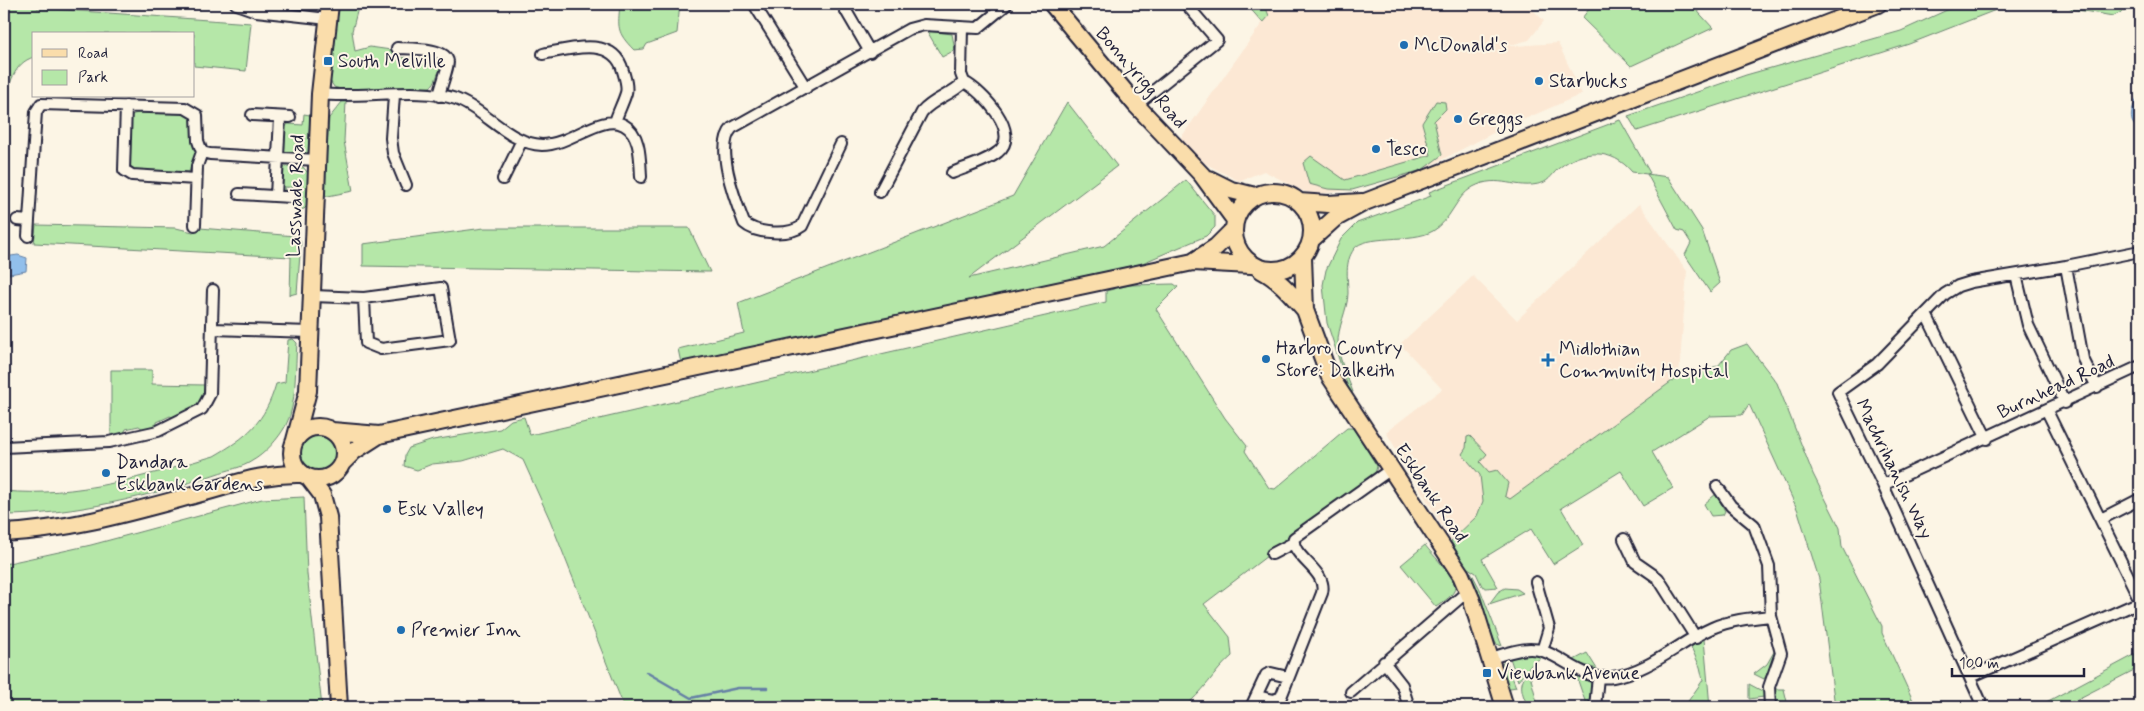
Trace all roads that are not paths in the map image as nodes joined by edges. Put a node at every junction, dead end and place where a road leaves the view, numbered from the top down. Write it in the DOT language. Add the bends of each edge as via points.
graph roads {
  1 [pos="236,4"];
  2 [pos="754,4"];
  3 [pos="842,4"];
  4 [pos="1007,4"];
  5 [pos="1052,4"];
  6 [pos="1186,4"];
  7 [pos="1878,4"];
  8 [pos="329,11"];
  9 [pos="962,28"];
  10 [pos="397,48"];
  11 [pos="870,52"];
  12 [pos="543,54"];
  13 [pos="964,82"];
  14 [pos="806,88"];
  15 [pos="320,94"];
  16 [pos="394,95"];
  17 [pos="439,96"];
  18 [pos="1136,105"];
  19 [pos="126,106"];
  20 [pos="252,116"];
  21 [pos="615,122"];
  22 [pos="522,140"];
  23 [pos="202,152"];
  24 [pos="841,152"];
  25 [pos="278,158"];
  26 [pos="317,160"];
  27 [pos="952,173"];
  28 [pos="1202,176"];
  29 [pos="641,177"];
  30 [pos="196,179"];
  31 [pos="503,179"];
  32 [pos="406,185"];
  33 [pos="880,192"];
  34 [pos="239,194"];
  35 [pos="276,196"];
  36 [pos="291,196"];
  37 [pos="1255,196"];
  38 [pos="1299,202"];
  39 [pos="1365,202"];
  40 [pos="17,220"];
  41 [pos="29,221"];
  42 [pos="195,224"];
  43 [pos="1234,225"];
  44 [pos="28,236"];
  45 [pos="1313,238"];
  46 [pos="2140,251"];
  47 [pos="1303,258"];
  48 [pos="1193,262"];
  49 [pos="2066,266"];
  50 [pos="1256,267"];
  51 [pos="2016,275"];
  52 [pos="213,290"];
  53 [pos="313,296"];
  54 [pos="364,298"];
  55 [pos="1305,310"];
  56 [pos="1926,314"];
  57 [pos="212,329"];
  58 [pos="310,332"];
  59 [pos="2140,366"];
  60 [pos="2098,387"];
  61 [pos="308,391"];
  62 [pos="2065,403"];
  63 [pos="2047,411"];
  64 [pos="329,430"];
  65 [pos="379,435"];
  66 [pos="1987,439"];
  67 [pos="294,444"];
  68 [pos="4,447"];
  69 [pos="340,467"];
  70 [pos="1391,468"];
  71 [pos="258,476"];
  72 [pos="305,476"];
  73 [pos="1884,485"];
  74 [pos="1717,486"];
  75 [pos="2140,500"];
  76 [pos="328,517"];
  77 [pos="2100,519"];
  78 [pos="4,533"];
  79 [pos="1624,539"];
  80 [pos="1293,543"];
  81 [pos="1272,554"];
  82 [pos="1536,582"];
  83 [pos="1468,591"];
  84 [pos="2140,601"];
  85 [pos="1771,616"];
  86 [pos="1696,638"];
  87 [pos="1542,651"];
  88 [pos="1490,658"];
  89 [pos="1384,662"];
  90 [pos="1970,676"];
  91 [pos="1288,677"];
  92 [pos="1598,677"];
  93 [pos="1352,692"];
  94 [pos="1257,696"];
  95 [pos="1980,700"];
  96 [pos="339,707"];
  97 [pos="1251,707"];
  98 [pos="1409,707"];
  99 [pos="1506,707"];
  100 [pos="1595,707"];
  101 [pos="1770,707"];
  1 -- 8 [label="street" via="256,11"];
  2 -- 14 [label="street"];
  3 -- 11 [label="street"];
  4 -- 9 [label="street" via="984,25"];
  5 -- 18 [label="main road, Bonnyrigg Road"];
  6 -- 18 [label="street" via="1217,40"];
  7 -- 39 [label="main road"];
  8 -- 15 [label="main road, Lasswade Road"];
  9 -- 11 [label="street" via="917,26"];
  9 -- 13 [label="street" via="961,74"];
  10 -- 17 [label="street" via="438,51 445,56 447,70"];
  11 -- 14 [label="street"];
  12 -- 21 [label="street" via="593,47 606,49 614,56 622,65 626,82 626,93"];
  13 -- 27 [label="street" via="980,91 1002,121 1005,138 997,153"];
  13 -- 33 [label="street" via="922,112"];
  14 -- 24 [label="street" via="728,132 728,178 744,223 758,231 798,229"];
  15 -- 16 [label="street"];
  15 -- 26 [label="main road, Lasswade Road"];
  16 -- 17 [label="street"];
  16 -- 32 [label="street" via="391,138 393,153"];
  17 -- 22 [label="street" via="470,105"];
  18 -- 28 [label="main road, Bonnyrigg Road"];
  19 -- 23 [label="street" via="192,111 197,115 198,142"];
  19 -- 30 [label="street" via="124,170 132,175"];
  19 -- 41 [label="street" via="41,104 36,112"];
  20 -- 25 [label="street" via="285,117"];
  21 -- 22 [label="street" via="599,124 561,143 533,144"];
  21 -- 29 [label="street" via="630,129 636,141"];
  22 -- 31 [label="street"];
  23 -- 25 [label="street"];
  23 -- 30 [label="street"];
  25 -- 26 [label="street"];
  25 -- 35 [label="street"];
  26 -- 53 [label="main road, Lasswade Road"];
  28 -- 37 [label="main road, Bonnyrigg Road" via="1231,190"];
  28 -- 43 [label="main road, Bonnyrigg Road"];
  30 -- 42 [label="street"];
  34 -- 35 [label="street"];
  35 -- 36 [label="street"];
  37 -- 38 [label="main road" via="1278,192"];
  37 -- 43 [label="main road" via="1242,205"];
  38 -- 39 [label="main road"];
  38 -- 45 [label="main road" via="1308,214"];
  39 -- 45 [label="main road" via="1334,219"];
  40 -- 41 [label="street"];
  41 -- 44 [label="street"];
  43 -- 48 [label="main road" via="1216,247"];
  43 -- 50 [label="main road" via="1237,247"];
  45 -- 47 [label="main road"];
  46 -- 49 [label="street, Machrihanish Way"];
  47 -- 50 [label="main road" via="1283,269"];
  47 -- 55 [label="main road, Eskbank Road"];
  48 -- 50 [label="main road"];
  48 -- 65 [label="main road"];
  49 -- 51 [label="street, Machrihanish Way"];
  49 -- 60 [label="street" via="2083,359"];
  50 -- 55 [label="main road, Eskbank Road" via="1280,282"];
  51 -- 56 [label="street, Machrihanish Way" via="1958,286 1945,294"];
  51 -- 62 [label="street" via="2028,325"];
  52 -- 57 [label="street"];
  53 -- 54 [label="street"];
  53 -- 58 [label="main road, Lasswade Road"];
  54 -- 54 [label="street" via="441,288 450,340 381,349 366,343"];
  55 -- 70 [label="main road, Eskbank Road" via="1329,375"];
  56 -- 66 [label="street"];
  56 -- 73 [label="street, Machrihanish Way" via="1877,364 1838,392"];
  57 -- 58 [label="street"];
  57 -- 68 [label="street" via="210,394 202,409 193,416 158,431 109,442"];
  58 -- 61 [label="main road, Lasswade Road"];
  59 -- 60 [label="street, Burnhead Road"];
  60 -- 62 [label="street, Burnhead Road"];
  61 -- 64 [label="main road, Lasswade Road" via="314,413"];
  61 -- 67 [label="main road, Lasswade Road"];
  62 -- 63 [label="street, Burnhead Road"];
  63 -- 66 [label="street, Burnhead Road"];
  63 -- 77 [label="street"];
  64 -- 65 [label="main road"];
  64 -- 67 [label="main road" via="312,428 300,434"];
  64 -- 69 [label="main road" via="343,446"];
  65 -- 69 [label="main road" via="354,451"];
  66 -- 73 [label="street, Burnhead Road"];
  67 -- 71 [label="main road" via="276,464"];
  67 -- 72 [label="main road" via="293,461"];
  69 -- 72 [label="main road" via="324,479"];
  69 -- 76 [label="main road"];
  70 -- 80 [label="street" via="1297,535"];
  70 -- 83 [label="main road, Eskbank Road"];
  71 -- 72 [label="main road"];
  71 -- 78 [label="main road" via="110,518"];
  72 -- 76 [label="main road" via="322,495"];
  73 -- 90 [label="street, Machrihanish Way"];
  74 -- 85 [label="street" via="1731,506 1748,518 1758,533 1769,566"];
  75 -- 77 [label="street"];
  76 -- 96 [label="main road"];
  77 -- 84 [label="street"];
  79 -- 86 [label="street" via="1636,562 1658,578"];
  80 -- 81 [label="street"];
  80 -- 91 [label="street" via="1322,580 1323,589"];
  82 -- 87 [label="street" via="1549,628"];
  83 -- 88 [label="main road, Eskbank Road"];
  83 -- 89 [label="street"];
  84 -- 90 [label="street"];
  85 -- 86 [label="street" via="1722,625"];
  85 -- 101 [label="street" via="1781,653 1769,687"];
  86 -- 92 [label="street" via="1639,668 1613,677"];
  87 -- 88 [label="street" via="1525,649"];
  87 -- 92 [label="street" via="1574,669"];
  88 -- 99 [label="main road, Eskbank Road"];
  89 -- 93 [label="street"];
  89 -- 98 [label="street" via="1399,678"];
  90 -- 95 [label="street, Machrihanish Way"];
  91 -- 94 [label="street" via="1268,674"];
  91 -- 94 [label="street" via="1278,700"];
  92 -- 100 [label="street"];
  94 -- 97 [label="street"];
}
